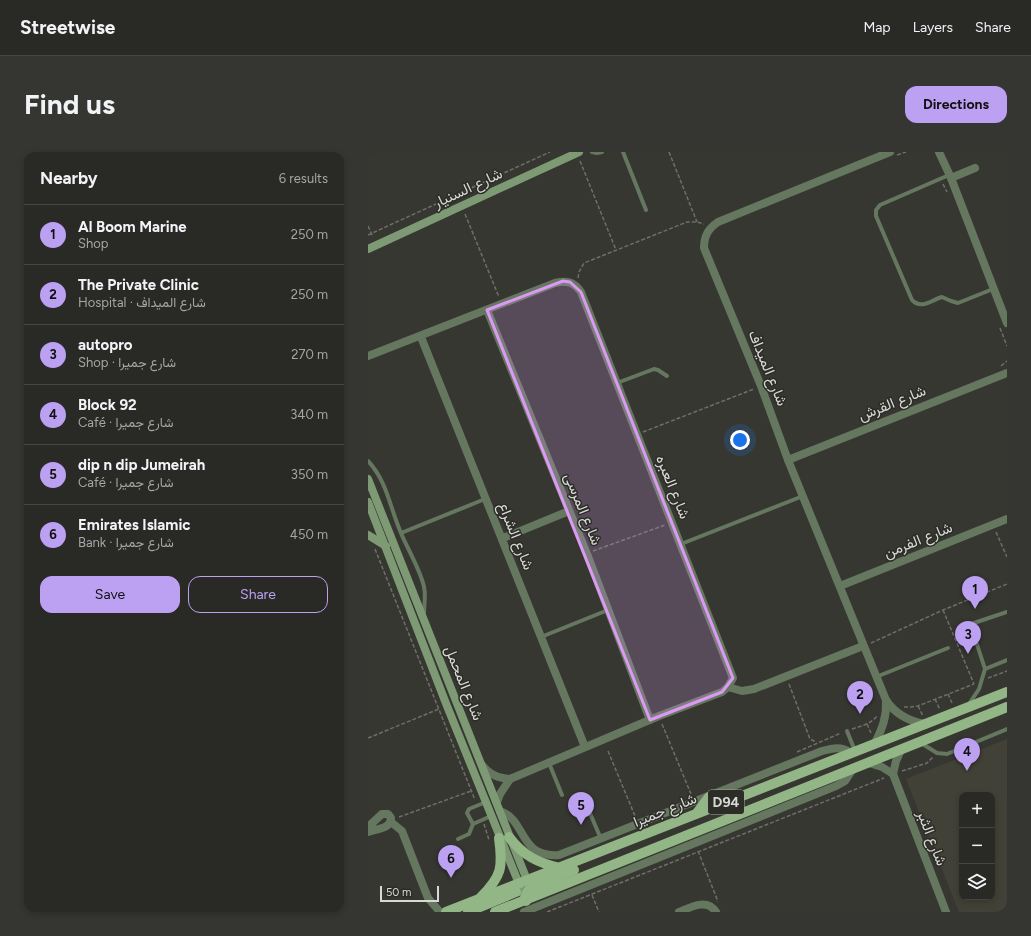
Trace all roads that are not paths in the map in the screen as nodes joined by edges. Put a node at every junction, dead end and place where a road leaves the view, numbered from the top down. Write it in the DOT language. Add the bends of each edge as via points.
graph roads {
  1 [pos="578,152"];
  2 [pos="592,152"];
  3 [pos="602,152"];
  4 [pos="623,152"];
  5 [pos="939,152"];
  6 [pos="892,153"];
  7 [pos="975,168"];
  8 [pos="950,177"];
  9 [pos="646,210"];
  10 [pos="368,249"];
  11 [pos="993,289"];
  12 [pos="487,310"];
  13 [pos="1007,323"];
  14 [pos="421,337"];
  15 [pos="368,356"];
  16 [pos="1007,373"];
  17 [pos="667,376"];
  18 [pos="617,383"];
  19 [pos="788,460"];
  20 [pos="368,461"];
  21 [pos="368,479"];
  22 [pos="803,496"];
  23 [pos="485,499"];
  24 [pos="368,502"];
  25 [pos="381,508"];
  26 [pos="569,511"];
  27 [pos="370,512"];
  28 [pos="384,517"];
  29 [pos="1007,519"];
  30 [pos="372,522"];
  31 [pos="401,533"];
  32 [pos="368,535"];
  33 [pos="503,538"];
  34 [pos="681,544"];
  35 [pos="386,547"];
  36 [pos="840,586"];
  37 [pos="608,610"];
  38 [pos="1007,612"];
  39 [pos="423,618"];
  40 [pos="541,637"];
  41 [pos="863,646"];
  42 [pos="948,648"];
  43 [pos="1007,660"];
  44 [pos="985,669"];
  45 [pos="876,677"];
  46 [pos="728,687"];
  47 [pos="1007,692"];
  48 [pos="886,700"];
  49 [pos="1007,707"];
  50 [pos="961,710"];
  51 [pos="650,720"];
  52 [pos="925,724"];
  53 [pos="1007,729"];
  54 [pos="847,731"];
  55 [pos="919,741"];
  56 [pos="875,743"];
  57 [pos="584,747"];
  58 [pos="901,750"];
  59 [pos="853,752"];
  60 [pos="549,763"];
  61 [pos="869,763"];
  62 [pos="482,765"];
  63 [pos="852,770"];
  64 [pos="893,774"];
  65 [pos="510,779"];
  66 [pos="562,795"];
  67 [pos="709,796"];
  68 [pos="584,799"];
  69 [pos="486,802"];
  70 [pos="497,802"];
  71 [pos="500,811"];
  72 [pos="697,813"];
  73 [pos="491,816"];
  74 [pos="391,821"];
  75 [pos="473,824"];
  76 [pos="368,827"];
  77 [pos="368,832"];
  78 [pos="499,838"];
  79 [pos="458,839"];
  80 [pos="601,839"];
  81 [pos="607,849"];
  82 [pos="560,868"];
  83 [pos="526,890"];
  84 [pos="479,899"];
  85 [pos="715,910"];
  86 [pos="440,912"];
  87 [pos="446,912"];
  88 [pos="468,912"];
  89 [pos="495,912"];
  90 [pos="524,912"];
  91 [pos="679,912"];
  92 [pos="946,912"];
  1 -- 10 [label="street, شارع السنيار"];
  2 -- 3 [label="lane"];
  4 -- 9 [label="lane"];
  5 -- 8 [label="street"];
  6 -- 19 [label="street, شارع الميداف" via="725,220 712,227 704,240 704,248 761,386"];
  7 -- 8 [label="street"];
  8 -- 11 [label="street"];
  8 -- 11 [label="lane" via="880,205 876,210 876,216 912,300 917,304 942,297 962,302"];
  11 -- 13 [label="street"];
  12 -- 14 [label="street"];
  12 -- 18 [label="street, شارع العبره" via="563,281 570,282 581,292"];
  12 -- 26 [label="street, شارع المرسى"];
  14 -- 15 [label="street"];
  14 -- 23 [label="street, شارع الشراع"];
  16 -- 19 [label="street, شارع القرش"];
  17 -- 18 [label="lane" via="654,369"];
  18 -- 34 [label="street, شارع العبره"];
  19 -- 22 [label="street, شارع الميداف"];
  20 -- 31 [label="lane" via="382,481"];
  21 -- 25 [label="street, شارع المحمل"];
  22 -- 34 [label="lane"];
  22 -- 36 [label="street, شارع الميداف"];
  23 -- 31 [label="lane"];
  23 -- 33 [label="street, شارع الشراع"];
  24 -- 27 [label="street, شارع المحمل"];
  25 -- 27 [label="street"];
  25 -- 28 [label="street, شارع المحمل"];
  26 -- 33 [label="street"];
  26 -- 37 [label="street, شارع المرسى"];
  27 -- 30 [label="street, شارع المحمل"];
  28 -- 30 [label="street"];
  28 -- 39 [label="street, شارع المحمل"];
  29 -- 36 [label="street, شارع الفرمن"];
  30 -- 35 [label="street, شارع المحمل"];
  31 -- 39 [label="lane" via="424,587"];
  32 -- 35 [label="street"];
  33 -- 40 [label="street, شارع الشراع"];
  34 -- 46 [label="street, شارع العبره" via="733,678"];
  35 -- 69 [label="street, شارع المحمل" via="443,708"];
  36 -- 41 [label="street, شارع الميداف"];
  37 -- 40 [label="lane"];
  37 -- 51 [label="street, شارع المرسى"];
  38 -- 44 [label="lane" via="974,623 972,626"];
  39 -- 62 [label="street, شارع المحمل"];
  40 -- 57 [label="street, شارع الشراع"];
  41 -- 45 [label="street, شارع الميداف"];
  41 -- 46 [label="street" via="747,690"];
  42 -- 45 [label="lane"];
  43 -- 44 [label="lane"];
  44 -- 50 [label="lane" via="979,689"];
  45 -- 48 [label="street, شارع الميداف"];
  46 -- 51 [label="street" via="722,692"];
  47 -- 50 [label="main road, شارع جميرا / D94"];
  48 -- 52 [label="street, شارع الميداف" via="899,715"];
  48 -- 56 [label="street, شارع الميداف" via="885,720"];
  49 -- 55 [label="main road, شارع جميرا / D94"];
  50 -- 52 [label="main road, شارع جميرا / D94"];
  51 -- 57 [label="street"];
  52 -- 56 [label="main road, شارع جميرا / D94"];
  53 -- 55 [label="lane" via="947,754 937,753"];
  54 -- 59 [label="lane"];
  55 -- 58 [label="main road, شارع جميرا / D94"];
  56 -- 59 [label="main road, شارع جميرا / D94"];
  57 -- 60 [label="street"];
  58 -- 61 [label="main road, شارع جميرا / D94"];
  58 -- 64 [label="street"];
  59 -- 67 [label="street" via="838,747 822,751"];
  59 -- 72 [label="main road, شارع جميرا / D94"];
  60 -- 65 [label="street"];
  60 -- 66 [label="lane"];
  61 -- 63 [label="main road, شارع جميرا / D94"];
  61 -- 64 [label="street"];
  62 -- 65 [label="street" via="490,774"];
  62 -- 70 [label="street, شارع المحمل"];
  63 -- 83 [label="main road, شارع جميرا / D94"];
  63 -- 90 [label="street" via="845,781 836,786"];
  64 -- 92 [label="street, شارع الثبر"];
  65 -- 70 [label="street"];
  67 -- 72 [label="main road"];
  67 -- 80 [label="street"];
  68 -- 80 [label="lane"];
  69 -- 73 [label="street, شارع المحمل"];
  69 -- 75 [label="lane" via="467,811"];
  70 -- 71 [label="street, شارع المحمل"];
  71 -- 78 [label="street, شارع المحمل"];
  71 -- 80 [label="street" via="512,818 531,847 547,855 564,854"];
  72 -- 81 [label="main road, شارع جميرا / D94"];
  73 -- 75 [label="lane"];
  73 -- 78 [label="street, شارع المحمل"];
  74 -- 76 [label="street" via="389,815 384,813"];
  74 -- 77 [label="street" via="388,826"];
  74 -- 86 [label="street" via="402,831 428,898"];
  75 -- 79 [label="lane" via="469,834"];
  78 -- 82 [label="main road" via="544,864"];
  78 -- 83 [label="street, شارع المحمل"];
  78 -- 84 [label="main road" via="501,866 493,883"];
  81 -- 82 [label="main road, شارع جميرا / D94"];
  81 -- 83 [label="main road" via="598,860"];
  82 -- 83 [label="main road, شارع جميرا / D94"];
  83 -- 84 [label="main road, شارع جميرا / D94"];
  83 -- 88 [label="main road"];
  83 -- 89 [label="main road, شارع جميرا / D94"];
  84 -- 87 [label="main road, شارع جميرا / D94"];
  85 -- 91 [label="street" via="709,905 698,904"];
}
